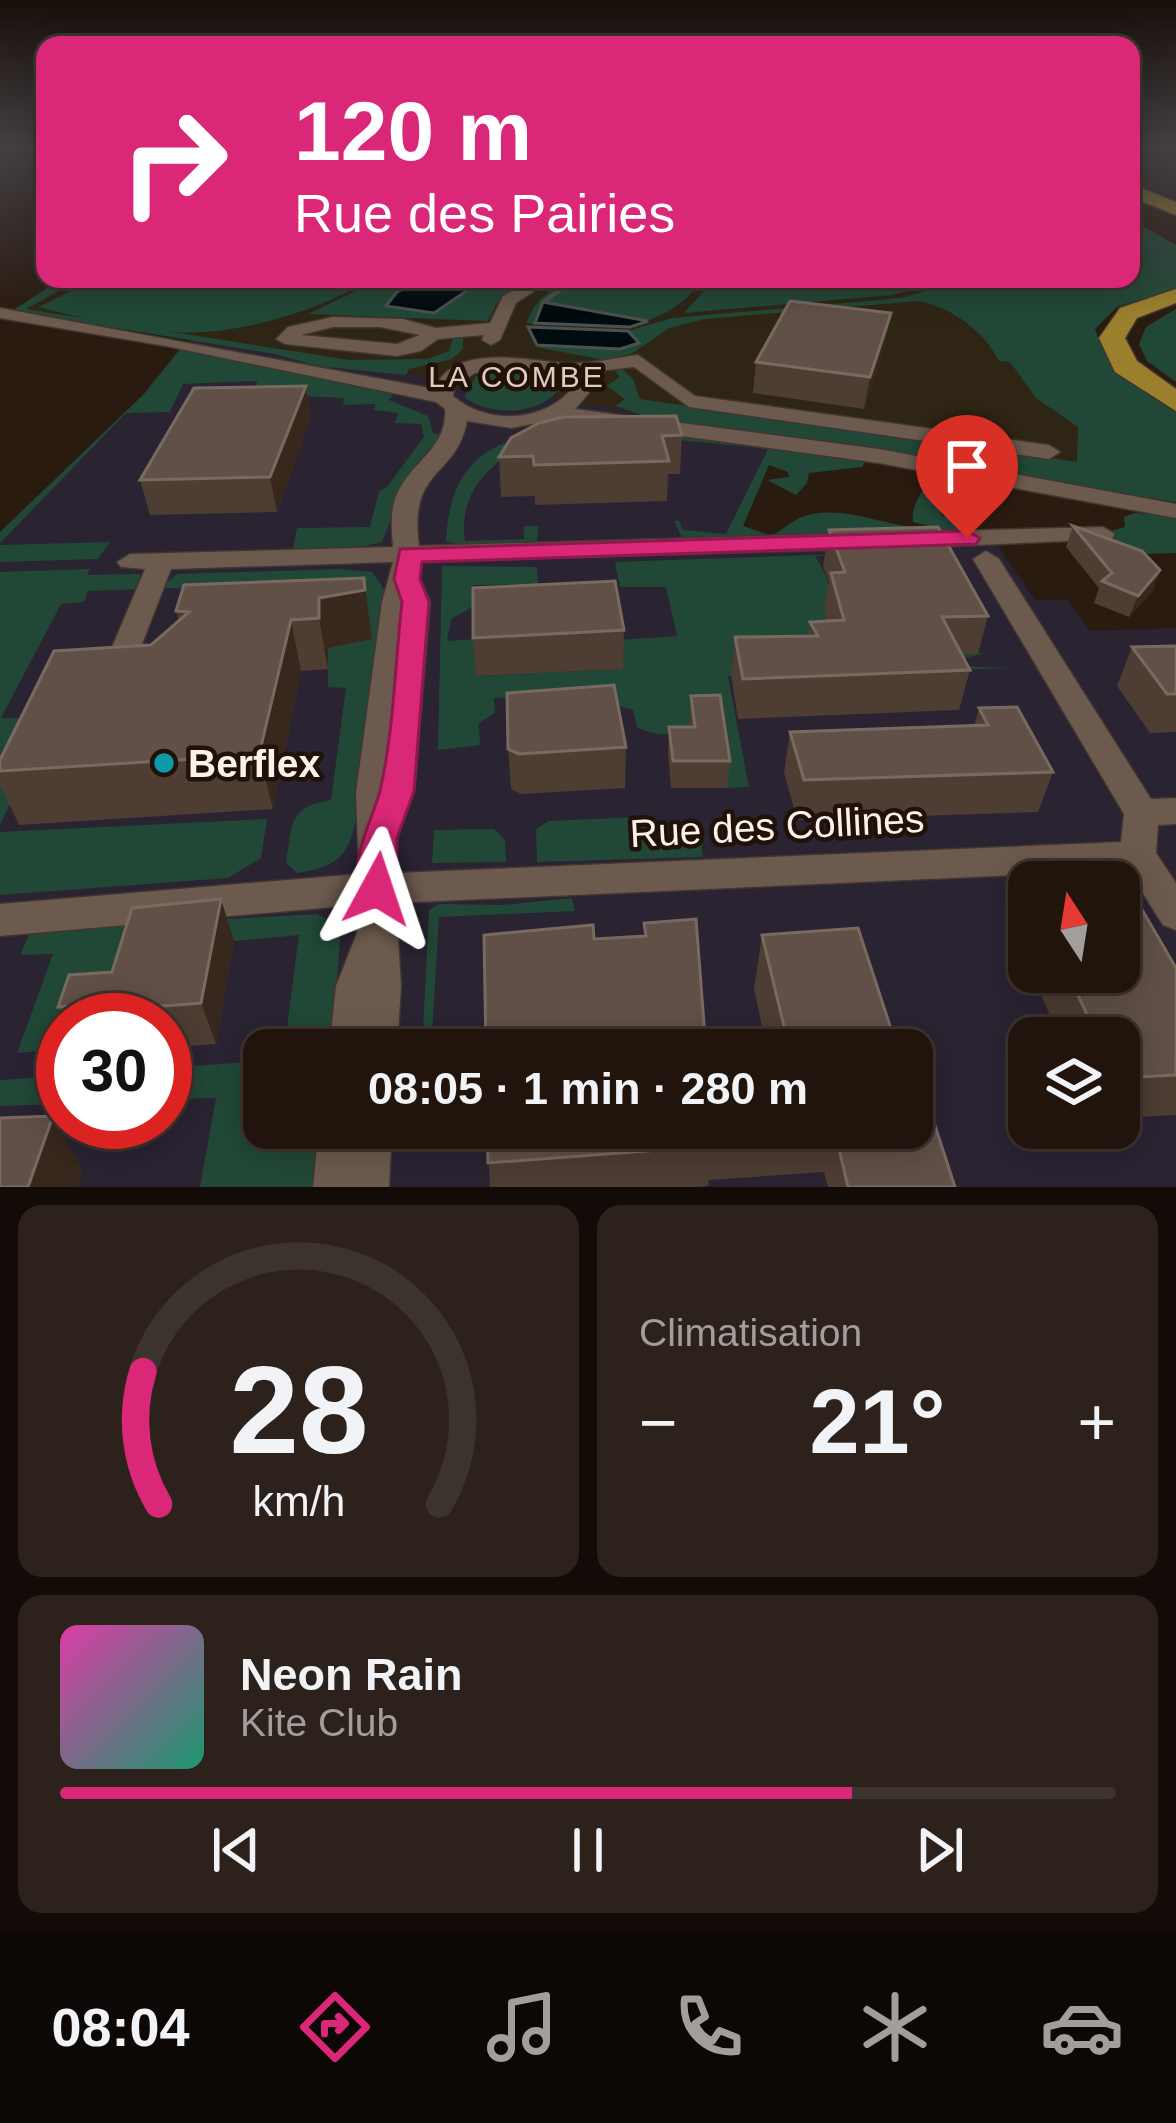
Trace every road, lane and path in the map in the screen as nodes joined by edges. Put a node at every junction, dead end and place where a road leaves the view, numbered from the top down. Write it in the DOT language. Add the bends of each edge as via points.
graph roads {
  1 [pos="529,288"];
  2 [pos="1176,299"];
  3 [pos="0,313"];
  4 [pos="497,328"];
  5 [pos="434,334"];
  6 [pos="534,362"];
  7 [pos="614,364"];
  8 [pos="471,369"];
  9 [pos="561,369"];
  10 [pos="308,370"];
  11 [pos="579,388"];
  12 [pos="1176,392"];
  13 [pos="1176,402"];
  14 [pos="449,403"];
  15 [pos="554,413"];
  16 [pos="503,421"];
  17 [pos="699,431"];
  18 [pos="1049,452"];
  19 [pos="1176,511"];
  20 [pos="1103,534"];
  21 [pos="408,556"];
  22 [pos="986,559"];
  23 [pos="160,561"];
  24 [pos="130,562"];
  25 [pos="114,678"];
  26 [pos="1158,812"];
  27 [pos="1138,855"];
  28 [pos="377,889"];
  29 [pos="1176,914"];
  30 [pos="0,920"];
  31 [pos="376,933"];
  32 [pos="352,1029"];
  33 [pos="378,1029"];
  34 [pos="341,1149"];
  35 [pos="367,1149"];
  36 [pos="337,1187"];
  37 [pos="364,1187"];
  1 -- 4 [label="street" via="509,300"];
  2 -- 12 [label="highway" via="1135,320 1126,343 1139,366"];
  2 -- 13 [label="highway" via="1132,310 1112,338 1125,366"];
  3 -- 10 [label="street"];
  4 -- 5 [label="street"];
  4 -- 6 [label="street"];
  4 -- 8 [label="street"];
  5 -- 5 [label="street" via="397,350 285,339 299,325 321,322 414,325"];
  6 -- 8 [label="street"];
  6 -- 9 [label="street"];
  7 -- 9 [label="street"];
  7 -- 11 [label="street"];
  7 -- 18 [label="street" via="650,366 688,401"];
  8 -- 10 [label="street" via="408,379"];
  8 -- 14 [label="street" via="446,383"];
  9 -- 11 [label="street"];
  10 -- 14 [label="street"];
  11 -- 15 [label="street"];
  11 -- 17 [label="street" via="641,418"];
  14 -- 16 [label="street"];
  14 -- 21 [label="street" via="458,426 408,493"];
  15 -- 16 [label="street"];
  15 -- 17 [label="street"];
  16 -- 21 [label="street" via="467,442 424,491"];
  17 -- 19 [label="street"];
  20 -- 21 [label="street"];
  21 -- 23 [label="street"];
  21 -- 28 [label="street" via="416,602 397,791 379,838"];
  22 -- 26 [label="street"];
  23 -- 24 [label="street"];
  23 -- 25 [label="street"];
  26 -- 27 [label="street"];
  27 -- 28 [label="street, Rue des Collines"];
  27 -- 29 [label="street"];
  28 -- 30 [label="street, Rue des Collines"];
  28 -- 31 [label="street"];
  31 -- 32 [label="street" via="356,986"];
  31 -- 33 [label="street"];
  34 -- 36 [label="street"];
  35 -- 37 [label="street"];
}
